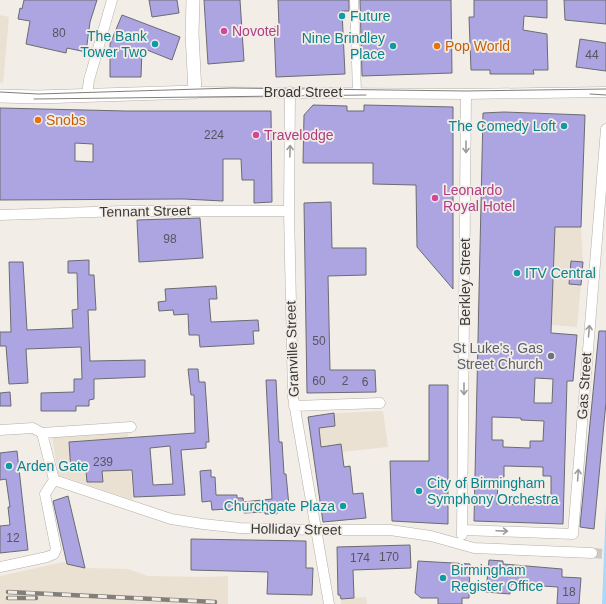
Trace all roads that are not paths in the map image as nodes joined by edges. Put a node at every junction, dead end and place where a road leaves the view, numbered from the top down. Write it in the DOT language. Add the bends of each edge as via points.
graph roads {
  1 [pos="112,0"];
  2 [pos="192,0"];
  3 [pos="354,0"];
  4 [pos="196,92"];
  5 [pos="290,92"];
  6 [pos="357,92"];
  7 [pos="606,92"];
  8 [pos="466,94"];
  9 [pos="87,95"];
  10 [pos="0,96"];
  11 [pos="606,129"];
  12 [pos="289,211"];
  13 [pos="0,215"];
  14 [pos="380,403"];
  15 [pos="294,406"];
  16 [pos="131,427"];
  17 [pos="0,430"];
  18 [pos="42,433"];
  19 [pos="54,480"];
  20 [pos="316,530"];
  21 [pos="464,530"];
  22 [pos="461,543"];
  23 [pos="592,553"];
  24 [pos="0,567"];
  25 [pos="329,604"];
  1 -- 9 [label="street"];
  2 -- 4 [label="street"];
  3 -- 6 [label="street"];
  4 -- 5 [label="street, Broad Street"];
  4 -- 9 [label="street, Broad Street"];
  5 -- 6 [label="street, Broad Street"];
  12 -- 5 [label="street, Granville Street, one-way"];
  6 -- 8 [label="street, Broad Street"];
  7 -- 8 [label="street, Broad Street"];
  8 -- 21 [label="street, Berkley Street, one-way"];
  9 -- 10 [label="street, Broad Street"];
  21 -- 11 [label="street, Gas Street, one-way" via="573,534"];
  12 -- 13 [label="street, Tennant Street" via="124,211"];
  12 -- 15 [label="street, Granville Street"];
  14 -- 15 [label="street"];
  15 -- 20 [label="street, Granville Street"];
  16 -- 18 [label="street"];
  17 -- 18 [label="street" via="33,428"];
  18 -- 19 [label="street"];
  19 -- 20 [label="street, Holliday Street" via="171,519 240,528"];
  19 -- 24 [label="street" via="45,494 56,549 54,554"];
  20 -- 22 [label="street, Holliday Street" via="390,530"];
  20 -- 25 [label="street, Granville Street"];
  21 -- 22 [label="street, Berkley Street"];
  22 -- 23 [label="street, Holliday Street" via="474,548"];
}
